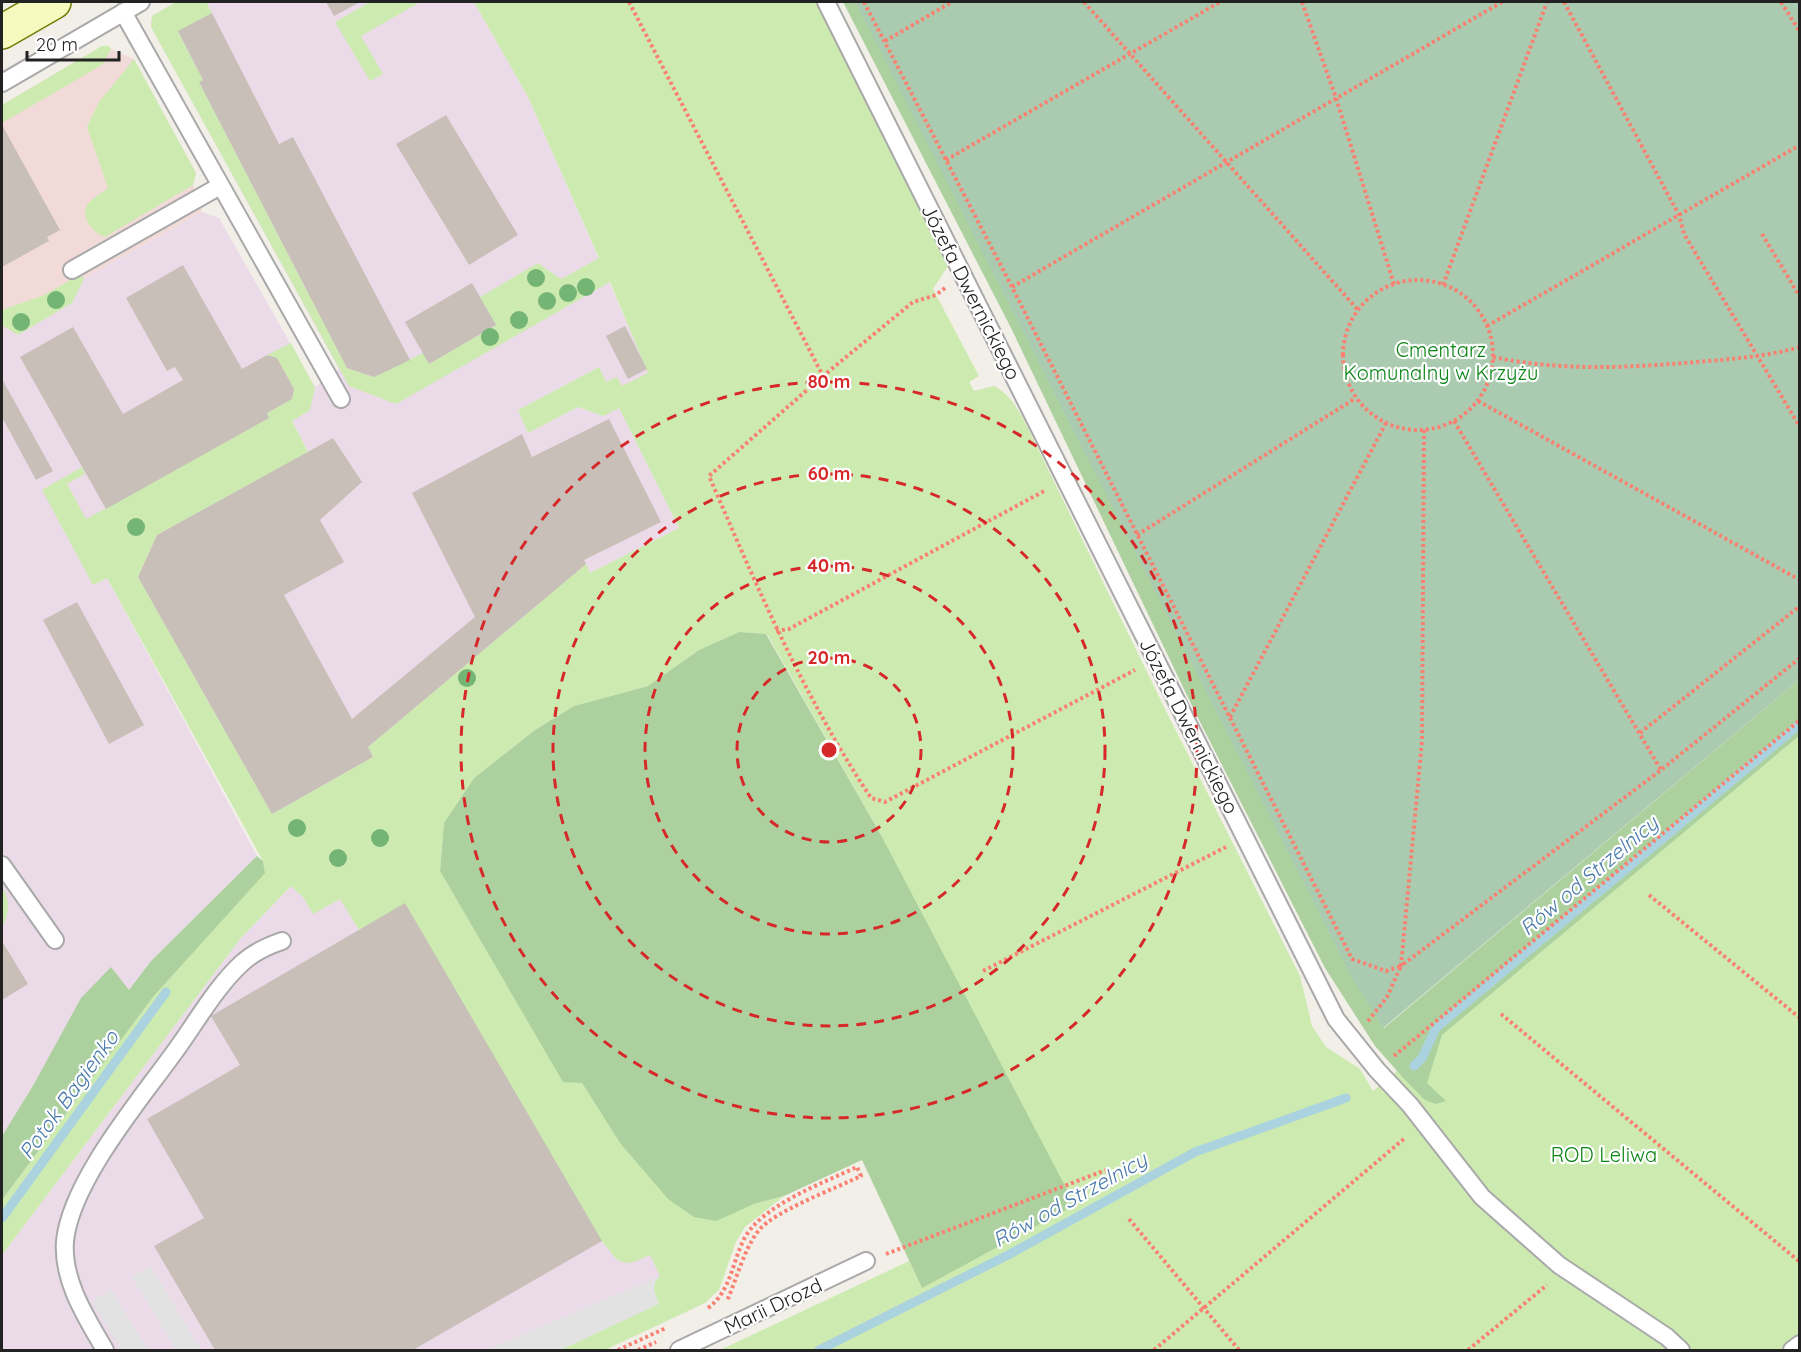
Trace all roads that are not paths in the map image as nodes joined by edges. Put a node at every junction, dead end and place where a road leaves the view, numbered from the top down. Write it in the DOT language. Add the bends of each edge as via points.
graph roads {
  1 [pos="141,2"];
  2 [pos="826,2"];
  3 [pos="34,5"];
  4 [pos="123,12"];
  5 [pos="2,32"];
  6 [pos="2,83"];
  7 [pos="220,186"];
  8 [pos="72,270"];
  9 [pos="341,399"];
  10 [pos="2,865"];
  11 [pos="55,940"];
  12 [pos="282,941"];
  13 [pos="866,1261"];
  14 [pos="1800,1344"];
  15 [pos="105,1350"];
  16 [pos="679,1350"];
  17 [pos="1681,1350"];
  18 [pos="1792,1350"];
  1 -- 4 [label="lane"];
  2 -- 17 [label="lane, Józefa Dwernickiego" via="1336,1019 1482,1197 1559,1265"];
  3 -- 5 [label="main road"];
  4 -- 6 [label="lane"];
  4 -- 7 [label="lane"];
  7 -- 8 [label="lane"];
  7 -- 9 [label="lane"];
  10 -- 11 [label="lane"];
  12 -- 15 [label="lane" via="261,949 242,963 214,997 93,1169 70,1212 65,1243 69,1279"];
  13 -- 16 [label="lane, Marii Drozd"];
  14 -- 18 [label="lane"];
}
